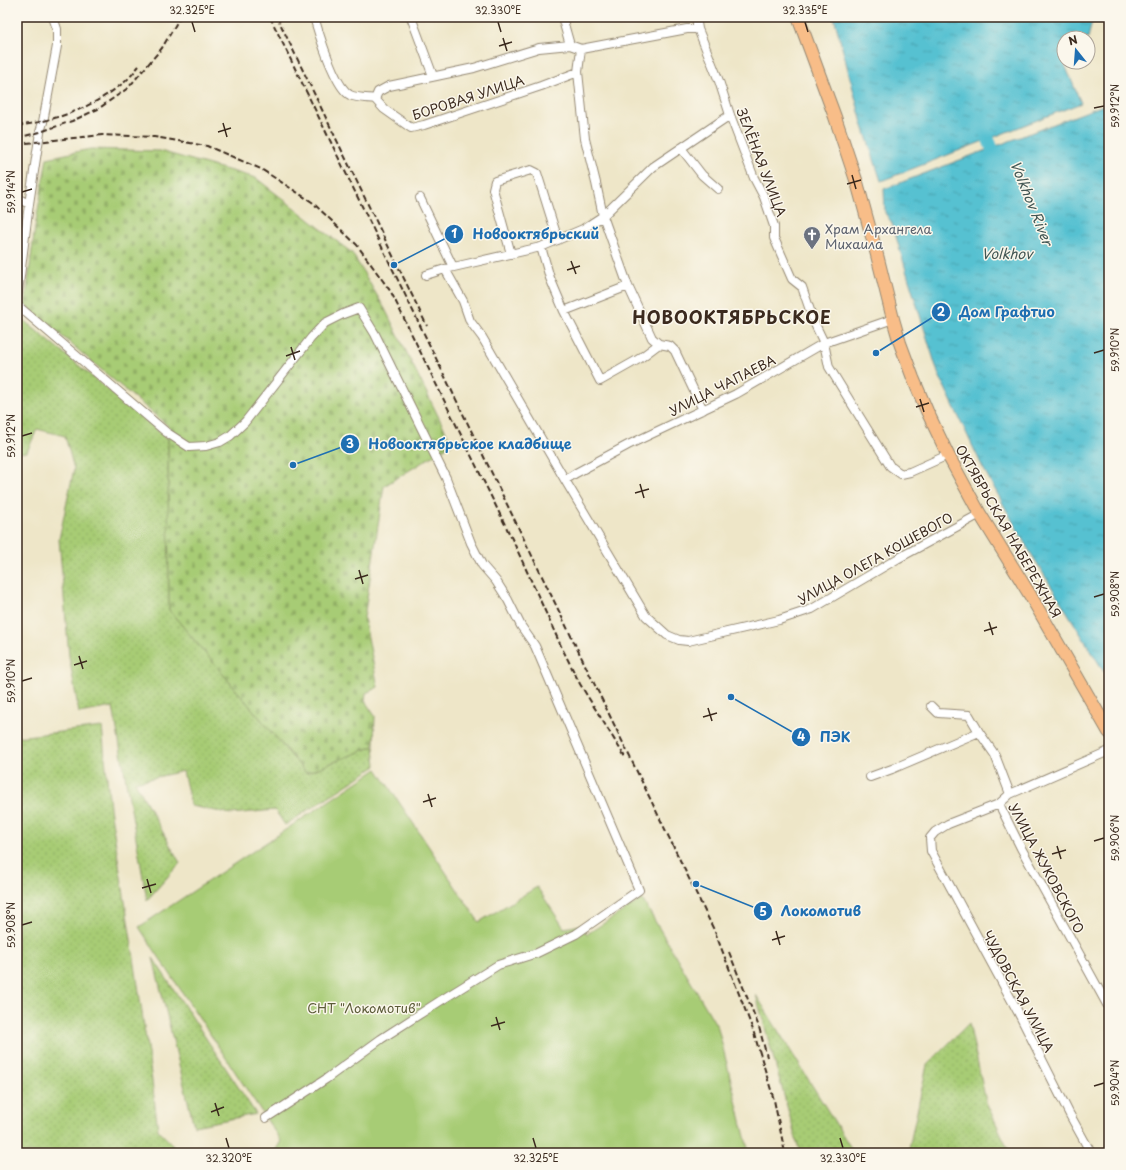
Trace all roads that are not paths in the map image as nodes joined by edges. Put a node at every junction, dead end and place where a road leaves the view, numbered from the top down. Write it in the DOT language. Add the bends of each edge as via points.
graph roads {
  1 [pos="53,17"];
  2 [pos="314,17"];
  3 [pos="411,17"];
  4 [pos="562,17"];
  5 [pos="696,17"];
  6 [pos="798,17"];
  7 [pos="698,29"];
  8 [pos="570,45"];
  9 [pos="581,49"];
  10 [pos="578,72"];
  11 [pos="433,76"];
  12 [pos="375,99"];
  13 [pos="730,115"];
  14 [pos="681,148"];
  15 [pos="718,189"];
  16 [pos="17,198"];
  17 [pos="420,198"];
  18 [pos="29,204"];
  19 [pos="603,216"];
  20 [pos="558,240"];
  21 [pos="541,247"];
  22 [pos="511,254"];
  23 [pos="454,267"];
  24 [pos="445,269"];
  25 [pos="426,275"];
  26 [pos="628,286"];
  27 [pos="17,300"];
  28 [pos="17,305"];
  29 [pos="564,311"];
  30 [pos="893,319"];
  31 [pos="824,343"];
  32 [pos="659,344"];
  33 [pos="703,410"];
  34 [pos="948,455"];
  35 [pos="565,480"];
  36 [pos="980,514"];
  37 [pos="931,706"];
  38 [pos="980,732"];
  39 [pos="1109,732"];
  40 [pos="1109,751"];
  41 [pos="870,777"];
  42 [pos="1010,794"];
  43 [pos="999,804"];
  44 [pos="1109,1008"];
  45 [pos="266,1118"];
  46 [pos="1091,1153"];
  1 -- 18 [label="street" via="57,29 57,46"];
  2 -- 12 [label="street" via="327,57 343,89 351,95"];
  3 -- 11 [label="street"];
  4 -- 8 [label="street"];
  5 -- 7 [label="street, ЗЕЛЁНАЯ УЛИЦА"];
  6 -- 30 [label="main road, ОКТЯБРЬСКАЯ НАБЕРЕЖНАЯ" via="858,186"];
  7 -- 9 [label="street"];
  7 -- 13 [label="street, ЗЕЛЁНАЯ УЛИЦА"];
  8 -- 9 [label="street, БОРОВАЯ УЛИЦА"];
  8 -- 11 [label="street, БОРОВАЯ УЛИЦА" via="538,48 474,68"];
  9 -- 10 [label="street"];
  10 -- 12 [label="street, БОРОВАЯ УЛИЦА" via="411,128 384,110"];
  10 -- 19 [label="street" via="585,139"];
  11 -- 12 [label="street, БОРОВАЯ УЛИЦА" via="389,86 378,92"];
  13 -- 14 [label="street"];
  13 -- 31 [label="street, ЗЕЛЁНАЯ УЛИЦА" via="764,197 774,226 774,238 792,279 802,287"];
  14 -- 15 [label="street" via="702,175"];
  14 -- 19 [label="street" via="653,167"];
  16 -- 18 [label="street"];
  17 -- 23 [label="street"];
  18 -- 27 [label="street"];
  19 -- 20 [label="street" via="583,229"];
  19 -- 26 [label="street"];
  20 -- 21 [label="street"];
  20 -- 22 [label="street" via="537,173 531,170 495,181 493,189"];
  21 -- 22 [label="street"];
  21 -- 29 [label="street" via="550,278"];
  22 -- 23 [label="street"];
  23 -- 24 [label="street"];
  24 -- 25 [label="street"];
  24 -- 35 [label="street, УЛИЦА ОЛЕГА КОШЕВОГО" via="463,301 470,321 482,337"];
  26 -- 29 [label="street"];
  26 -- 32 [label="street" via="652,338"];
  28 -- 45 [label="street" via="166,432 189,447 206,446 230,436 245,422 325,323 359,308 376,334 446,478 482,565 504,594 535,646 639,890 576,934 537,953 492,969 381,1039"];
  29 -- 32 [label="street" via="600,381 639,359"];
  30 -- 31 [label="street, УЛИЦА ЧАПАЕВА"];
  30 -- 34 [label="main road, ОКТЯБРЬСКАЯ НАБЕРЕЖНАЯ" via="913,378"];
  31 -- 33 [label="street, УЛИЦА ЧАПАЕВА"];
  31 -- 34 [label="street, ЗЕЛЁНАЯ УЛИЦА" via="829,367 890,466 901,474"];
  32 -- 33 [label="street" via="670,346 675,351"];
  33 -- 35 [label="street, УЛИЦА ЧАПАЕВА" via="628,445"];
  34 -- 36 [label="main road, ОКТЯБРЬСКАЯ НАБЕРЕЖНАЯ"];
  35 -- 36 [label="street, УЛИЦА ОЛЕГА КОШЕВОГО" via="646,616 667,635 688,641 779,620 812,609"];
  36 -- 39 [label="main road, ОКТЯБРЬСКАЯ НАБЕРЕЖНАЯ"];
  37 -- 38 [label="street, УЛИЦА ЖУКОВСКОГО" via="938,713 969,715"];
  38 -- 41 [label="street"];
  38 -- 42 [label="street, УЛИЦА ЖУКОВСКОГО" via="995,756"];
  40 -- 42 [label="street"];
  42 -- 43 [label="street, УЛИЦА ЖУКОВСКОГО"];
  43 -- 44 [label="street, УЛИЦА ЖУКОВСКОГО"];
  43 -- 46 [label="street, ЧУДОВСКАЯ УЛИЦА" via="948,824 935,832 930,838 931,851"];
}
